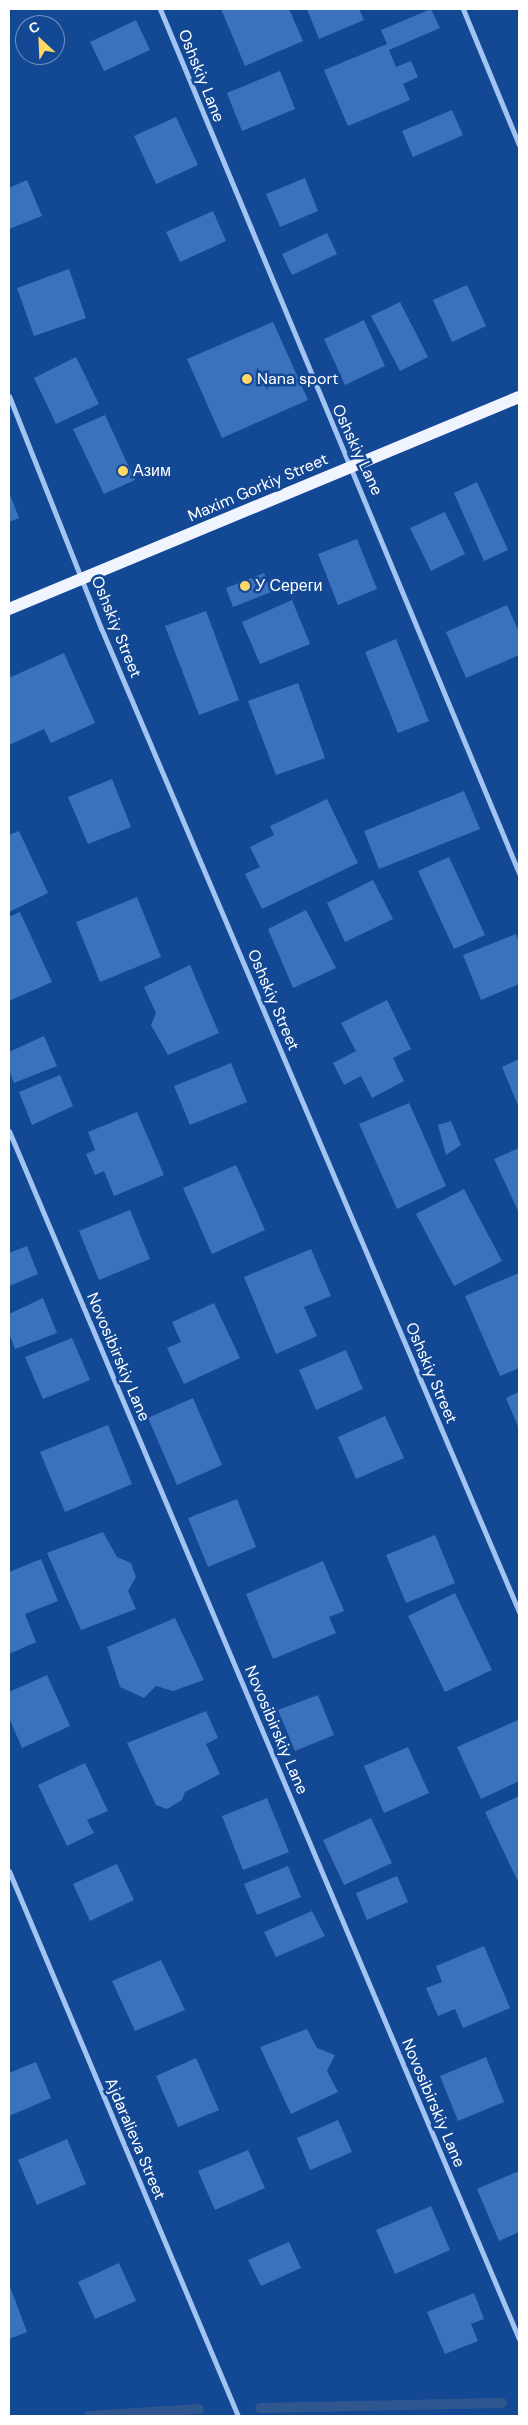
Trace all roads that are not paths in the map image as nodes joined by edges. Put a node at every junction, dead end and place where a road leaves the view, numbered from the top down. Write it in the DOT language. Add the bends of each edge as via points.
graph roads {
  1 [pos="160,9"];
  2 [pos="463,9"];
  3 [pos="519,145"];
  4 [pos="9,396"];
  5 [pos="519,397"];
  6 [pos="351,466"];
  7 [pos="83,579"];
  8 [pos="9,609"];
  9 [pos="519,873"];
  10 [pos="9,1131"];
  11 [pos="519,1612"];
  12 [pos="9,1871"];
  13 [pos="519,2339"];
  14 [pos="238,2416"];
  1 -- 6 [label="street, Oshskiy Lane"];
  2 -- 3 [label="street"];
  4 -- 7 [label="street, Oshskiy Street"];
  5 -- 6 [label="main road, Maxim Gorkiy Street"];
  6 -- 7 [label="main road, Maxim Gorkiy Street"];
  6 -- 9 [label="street, Oshskiy Lane"];
  7 -- 8 [label="main road, Maxim Gorkiy Street"];
  7 -- 11 [label="street, Oshskiy Street"];
  10 -- 13 [label="street, Novosibirskiy Lane"];
  12 -- 14 [label="street, Ajdaralieva Street"];
}
